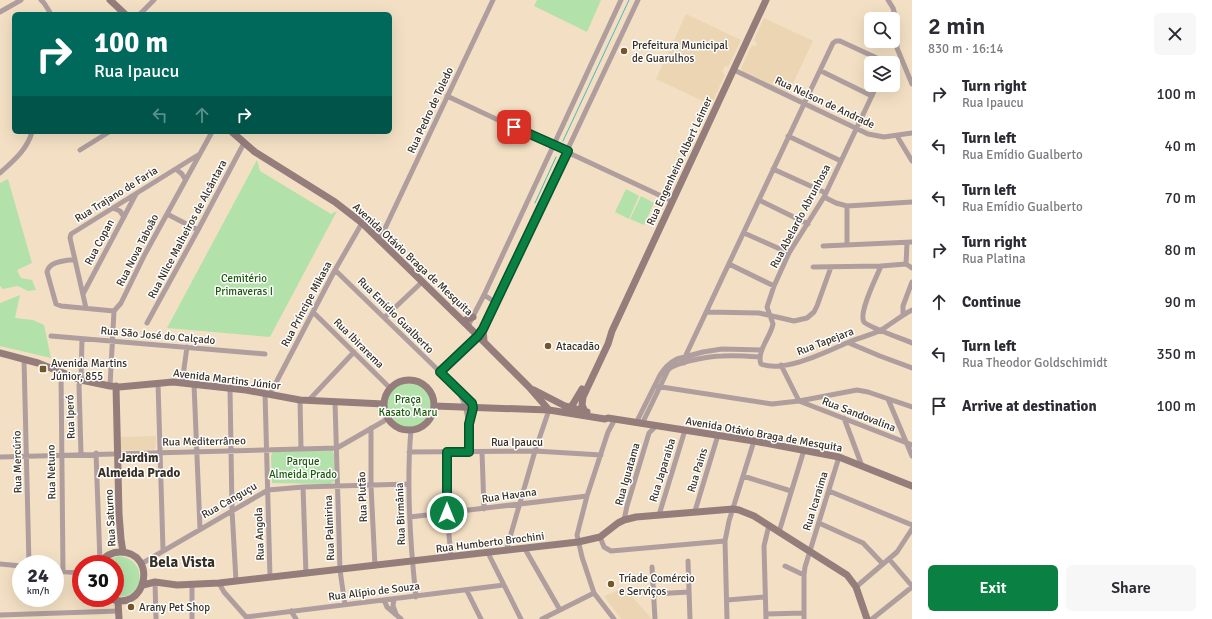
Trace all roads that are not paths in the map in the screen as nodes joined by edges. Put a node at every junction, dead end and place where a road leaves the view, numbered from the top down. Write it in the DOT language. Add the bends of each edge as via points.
graph roads {
  1 [pos="21,0"];
  2 [pos="41,0"];
  3 [pos="110,0"];
  4 [pos="154,0"];
  5 [pos="492,0"];
  6 [pos="621,0"];
  7 [pos="638,0"];
  8 [pos="766,0"];
  9 [pos="888,0"];
  10 [pos="0,12"];
  11 [pos="50,12"];
  12 [pos="123,12"];
  13 [pos="142,12"];
  14 [pos="872,56"];
  15 [pos="734,70"];
  16 [pos="821,71"];
  17 [pos="912,84"];
  18 [pos="874,92"];
  19 [pos="447,96"];
  20 [pos="872,96"];
  21 [pos="804,104"];
  22 [pos="856,129"];
  23 [pos="912,133"];
  24 [pos="31,134"];
  25 [pos="106,134"];
  26 [pos="211,134"];
  27 [pos="234,134"];
  28 [pos="788,136"];
  29 [pos="897,136"];
  30 [pos="244,144"];
  31 [pos="554,145"];
  32 [pos="80,150"];
  33 [pos="568,151"];
  34 [pos="200,153"];
  35 [pos="841,161"];
  36 [pos="912,161"];
  37 [pos="773,168"];
  38 [pos="176,169"];
  39 [pos="0,174"];
  40 [pos="185,179"];
  41 [pos="137,193"];
  42 [pos="825,195"];
  43 [pos="759,200"];
  44 [pos="672,201"];
  45 [pos="912,202"];
  46 [pos="847,206"];
  47 [pos="113,208"];
  48 [pos="166,214"];
  49 [pos="124,217"];
  50 [pos="362,223"];
  51 [pos="808,224"];
  52 [pos="385,228"];
  53 [pos="198,230"];
  54 [pos="744,232"];
  55 [pos="374,235"];
  56 [pos="379,240"];
  57 [pos="910,242"];
  58 [pos="847,245"];
  59 [pos="823,246"];
  60 [pos="789,253"];
  61 [pos="75,259"];
  62 [pos="729,264"];
  63 [pos="906,264"];
  64 [pos="881,266"];
  65 [pos="813,267"];
  66 [pos="831,267"];
  67 [pos="912,268"];
  68 [pos="335,270"];
  69 [pos="91,279"];
  70 [pos="80,282"];
  71 [pos="422,282"];
  72 [pos="912,282"];
  73 [pos="774,286"];
  74 [pos="83,294"];
  75 [pos="484,295"];
  76 [pos="496,302"];
  77 [pos="86,308"];
  78 [pos="114,310"];
  79 [pos="912,310"];
  80 [pos="313,312"];
  81 [pos="707,312"];
  82 [pos="771,315"];
  83 [pos="903,315"];
  84 [pos="385,317"];
  85 [pos="473,317"];
  86 [pos="147,323"];
  87 [pos="466,323"];
  88 [pos="483,329"];
  89 [pos="880,330"];
  90 [pos="612,331"];
  91 [pos="51,336"];
  92 [pos="82,339"];
  93 [pos="481,339"];
  94 [pos="112,340"];
  95 [pos="849,342"];
  96 [pos="912,342"];
  97 [pos="187,347"];
  98 [pos="762,350"];
  99 [pos="354,352"];
  100 [pos="0,353"];
  101 [pos="265,354"];
  102 [pos="760,356"];
  103 [pos="685,357"];
  104 [pos="24,359"];
  105 [pos="684,363"];
  106 [pos="781,365"];
  107 [pos="912,368"];
  108 [pos="60,372"];
  109 [pos="440,372"];
  110 [pos="81,380"];
  111 [pos="158,383"];
  112 [pos="182,383"];
  113 [pos="194,384"];
  114 [pos="113,386"];
  115 [pos="657,386"];
  116 [pos="529,387"];
  117 [pos="230,388"];
  118 [pos="390,388"];
  119 [pos="582,388"];
  120 [pos="459,391"];
  121 [pos="267,394"];
  122 [pos="888,399"];
  123 [pos="300,400"];
  124 [pos="309,400"];
  125 [pos="798,401"];
  126 [pos="335,402"];
  127 [pos="384,404"];
  128 [pos="434,406"];
  129 [pos="466,408"];
  130 [pos="473,408"];
  131 [pos="912,408"];
  132 [pos="569,409"];
  133 [pos="549,410"];
  134 [pos="582,413"];
  135 [pos="387,418"];
  136 [pos="844,418"];
  137 [pos="611,419"];
  138 [pos="641,423"];
  139 [pos="469,424"];
  140 [pos="656,426"];
  141 [pos="371,428"];
  142 [pos="411,430"];
  143 [pos="685,430"];
  144 [pos="649,433"];
  145 [pos="718,435"];
  146 [pos="754,441"];
  147 [pos="910,444"];
  148 [pos="301,448"];
  149 [pos="337,448"];
  150 [pos="266,450"];
  151 [pos="804,450"];
  152 [pos="231,451"];
  153 [pos="535,451"];
  154 [pos="161,452"];
  155 [pos="196,452"];
  156 [pos="409,452"];
  157 [pos="447,452"];
  158 [pos="469,452"];
  159 [pos="482,452"];
  160 [pos="118,453"];
  161 [pos="61,454"];
  162 [pos="81,454"];
  163 [pos="96,454"];
  164 [pos="600,455"];
  165 [pos="27,456"];
  166 [pos="912,456"];
  167 [pos="0,457"];
  168 [pos="839,457"];
  169 [pos="862,466"];
  170 [pos="743,476"];
  171 [pos="409,484"];
  172 [pos="337,486"];
  173 [pos="371,486"];
  174 [pos="912,486"];
  175 [pos="303,487"];
  176 [pos="268,490"];
  177 [pos="791,491"];
  178 [pos="828,491"];
  179 [pos="587,496"];
  180 [pos="519,504"];
  181 [pos="733,508"];
  182 [pos="484,509"];
  183 [pos="232,510"];
  184 [pos="695,511"];
  185 [pos="447,513"];
  186 [pos="659,515"];
  187 [pos="410,517"];
  188 [pos="624,520"];
  189 [pos="819,523"];
  190 [pos="769,525"];
  191 [pos="912,525"];
  192 [pos="200,529"];
  193 [pos="912,529"];
  194 [pos="780,532"];
  195 [pos="600,536"];
  196 [pos="725,541"];
  197 [pos="578,542"];
  198 [pos="525,549"];
  199 [pos="163,550"];
  200 [pos="506,551"];
  201 [pos="810,551"];
  202 [pos="123,552"];
  203 [pos="488,553"];
  204 [pos="29,555"];
  205 [pos="63,555"];
  206 [pos="100,555"];
  207 [pos="109,555"];
  208 [pos="451,558"];
  209 [pos="889,560"];
  210 [pos="688,561"];
  211 [pos="412,562"];
  212 [pos="0,564"];
  213 [pos="141,564"];
  214 [pos="883,564"];
  215 [pos="12,565"];
  216 [pos="375,566"];
  217 [pos="785,566"];
  218 [pos="652,567"];
  219 [pos="340,570"];
  220 [pos="144,574"];
  221 [pos="306,574"];
  222 [pos="804,575"];
  223 [pos="270,578"];
  224 [pos="236,581"];
  225 [pos="155,582"];
  226 [pos="221,583"];
  227 [pos="143,585"];
  228 [pos="192,585"];
  229 [pos="504,585"];
  230 [pos="856,587"];
  231 [pos="912,587"];
  232 [pos="467,591"];
  233 [pos="689,592"];
  234 [pos="594,593"];
  235 [pos="654,594"];
  236 [pos="416,597"];
  237 [pos="765,597"];
  238 [pos="394,599"];
  239 [pos="124,600"];
  240 [pos="384,600"];
  241 [pos="727,600"];
  242 [pos="345,605"];
  243 [pos="560,610"];
  244 [pos="291,611"];
  245 [pos="804,613"];
  246 [pos="0,615"];
  247 [pos="119,615"];
  248 [pos="766,616"];
  249 [pos="398,617"];
  250 [pos="247,618"];
  251 [pos="156,619"];
  252 [pos="192,619"];
  253 [pos="296,619"];
  254 [pos="481,619"];
  255 [pos="521,619"];
  256 [pos="542,619"];
  257 [pos="614,619"];
  258 [pos="655,619"];
  259 [pos="690,619"];
  260 [pos="727,619"];
  261 [pos="804,619"];
  262 [pos="867,619"];
  263 [pos="872,619"];
  1 -- 10 [label="street"];
  2 -- 11 [label="street"];
  3 -- 12 [label="street"];
  4 -- 13 [label="street"];
  5 -- 19 [label="street, Rua Pedro de Toledo"];
  6 -- 31 [label="street"];
  7 -- 33 [label="street"];
  8 -- 15 [label="street, Rua Engenheiro Albert Leimer"];
  9 -- 17 [label="street" via="897,22 898,51"];
  14 -- 16 [label="street" via="836,41"];
  15 -- 21 [label="street, Rua Nelson de Andrade"];
  15 -- 44 [label="street, Rua Engenheiro Albert Leimer"];
  16 -- 20 [label="street"];
  16 -- 21 [label="street"];
  18 -- 20 [label="street, Rua Abelardo Abrunhosa"];
  19 -- 31 [label="street"];
  19 -- 52 [label="street, Rua Pedro de Toledo"];
  20 -- 22 [label="street, Rua Abelardo Abrunhosa"];
  21 -- 22 [label="street, Rua Nelson de Andrade"];
  21 -- 28 [label="street"];
  22 -- 29 [label="street, Rua Nelson de Andrade" via="875,136"];
  22 -- 35 [label="street, Rua Abelardo Abrunhosa"];
  23 -- 29 [label="street, Rua Nelson de Andrade"];
  24 -- 39 [label="street" via="20,155"];
  25 -- 32 [label="street"];
  26 -- 34 [label="street, Rua Nova Taboão"];
  27 -- 30 [label="street, Avenida Otávio Braga de Mesquita"];
  28 -- 35 [label="street"];
  28 -- 37 [label="street"];
  29 -- 36 [label="street"];
  30 -- 50 [label="street, Avenida Otávio Braga de Mesquita" via="335,202"];
  30 -- 53 [label="street, Rua Nilce Malheiros de Alcântara"];
  31 -- 33 [label="street"];
  31 -- 75 [label="street"];
  33 -- 44 [label="street"];
  33 -- 76 [label="street"];
  34 -- 38 [label="street, Rua Trajano de Faria"];
  34 -- 40 [label="street, Rua Nova Taboão"];
  35 -- 42 [label="street, Rua Abelardo Abrunhosa"];
  37 -- 42 [label="street"];
  37 -- 43 [label="street"];
  38 -- 40 [label="street"];
  38 -- 41 [label="street, Rua Trajano de Faria"];
  40 -- 48 [label="street, Rua Nova Taboão"];
  41 -- 47 [label="street, Rua Trajano de Faria"];
  41 -- 49 [label="street, Rua Copan"];
  42 -- 46 [label="street" via="836,203"];
  42 -- 51 [label="street, Rua Abelardo Abrunhosa"];
  43 -- 51 [label="street"];
  43 -- 54 [label="street"];
  44 -- 90 [label="street, Rua Engenheiro Albert Leimer"];
  45 -- 46 [label="street"];
  46 -- 58 [label="street"];
  47 -- 49 [label="street" via="120,211"];
  47 -- 61 [label="street, Rua Trajano de Faria" via="73,233 70,238"];
  48 -- 53 [label="street"];
  48 -- 78 [label="street, Rua Nova Taboão" via="121,303"];
  49 -- 69 [label="street, Rua Copan"];
  50 -- 55 [label="street, Avenida Otávio Braga de Mesquita"];
  50 -- 68 [label="street, Rua Príncipe Mikasa"];
  51 -- 60 [label="street, Rua Abelardo Abrunhosa"];
  52 -- 55 [label="street"];
  52 -- 56 [label="street, Rua Pedro de Toledo"];
  53 -- 86 [label="street, Rua Nilce Malheiros de Alcântara"];
  54 -- 60 [label="street"];
  54 -- 62 [label="street"];
  55 -- 56 [label="street, Avenida Otávio Braga de Mesquita"];
  56 -- 71 [label="street, Avenida Otávio Braga de Mesquita"];
  57 -- 58 [label="street"];
  57 -- 63 [label="street"];
  58 -- 59 [label="street"];
  60 -- 73 [label="street, Rua Abelardo Abrunhosa"];
  61 -- 70 [label="street"];
  61 -- 77 [label="street" via="53,264 47,272 56,304"];
  62 -- 73 [label="street"];
  62 -- 81 [label="street"];
  63 -- 64 [label="street"];
  63 -- 67 [label="street"];
  64 -- 66 [label="street"];
  64 -- 89 [label="street" via="862,313 865,323"];
  65 -- 66 [label="street"];
  66 -- 82 [label="street" via="820,300 811,315 794,321"];
  68 -- 80 [label="street, Rua Príncipe Mikasa"];
  68 -- 84 [label="street, Rua Emídio Gualberto"];
  69 -- 70 [label="street, Rua Copan"];
  69 -- 74 [label="street, Rua Copan"];
  70 -- 74 [label="street"];
  71 -- 84 [label="street"];
  71 -- 87 [label="street, Avenida Otávio Braga de Mesquita"];
  72 -- 83 [label="street" via="903,306"];
  73 -- 82 [label="street, Rua Abelardo Abrunhosa" via="768,305"];
  74 -- 77 [label="street"];
  75 -- 76 [label="street"];
  75 -- 85 [label="street"];
  76 -- 88 [label="street"];
  77 -- 78 [label="street"];
  78 -- 94 [label="street"];
  79 -- 83 [label="street, Rua Tapejara"];
  80 -- 99 [label="street, Rua Ibirarema"];
  80 -- 121 [label="street, Rua Príncipe Mikasa"];
  81 -- 82 [label="street"];
  81 -- 103 [label="street"];
  82 -- 98 [label="street, Rua Abelardo Abrunhosa" via="774,324"];
  83 -- 89 [label="street, Rua Tapejara"];
  84 -- 109 [label="street, Rua Emídio Gualberto"];
  85 -- 87 [label="street"];
  87 -- 93 [label="street, Avenida Otávio Braga de Mesquita"];
  88 -- 93 [label="street"];
  89 -- 95 [label="street, Rua Tapejara"];
  89 -- 96 [label="street"];
  90 -- 119 [label="street, Rua Engenheiro Albert Leimer"];
  90 -- 134 [label="street, Rua Engenheiro Albert Leimer" via="582,400"];
  91 -- 92 [label="street, Rua São José do Calçado"];
  92 -- 94 [label="street, Rua São José do Calçado"];
  92 -- 110 [label="street, Rua Iperó"];
  93 -- 109 [label="street"];
  93 -- 116 [label="street, Avenida Otávio Braga de Mesquita"];
  94 -- 97 [label="street, Rua São José do Calçado"];
  94 -- 114 [label="street"];
  95 -- 106 [label="street, Rua Tapejara" via="817,356"];
  95 -- 107 [label="street"];
  97 -- 101 [label="street, Rua São José do Calçado"];
  97 -- 112 [label="street"];
  98 -- 102 [label="street, Rua Abelardo Abrunhosa"];
  98 -- 103 [label="street" via="722,349"];
  99 -- 118 [label="street, Rua Ibirarema"];
  99 -- 124 [label="street"];
  100 -- 104 [label="street, Avenida Martins Júnior"];
  102 -- 105 [label="street" via="723,355"];
  102 -- 106 [label="street, Rua Tapejara" via="761,364 765,366"];
  103 -- 105 [label="street"];
  103 -- 115 [label="street" via="668,364 660,375"];
  104 -- 108 [label="street, Avenida Martins Júnior"];
  104 -- 165 [label="street, Rua Mercúrio"];
  105 -- 115 [label="street" via="670,368"];
  106 -- 125 [label="street"];
  108 -- 110 [label="street, Avenida Martins Júnior"];
  108 -- 161 [label="street, Rua Netuno"];
  109 -- 120 [label="street, Rua Emídio Gualberto"];
  110 -- 114 [label="street, Avenida Martins Júnior"];
  110 -- 162 [label="street, Rua Iperó"];
  111 -- 112 [label="street, Avenida Martins Júnior"];
  111 -- 114 [label="street, Avenida Martins Júnior"];
  111 -- 154 [label="street"];
  112 -- 113 [label="street, Avenida Martins Júnior"];
  113 -- 117 [label="street, Avenida Martins Júnior"];
  113 -- 155 [label="street"];
  114 -- 160 [label="street, Rua Saturno"];
  115 -- 125 [label="street" via="772,404"];
  115 -- 138 [label="street"];
  116 -- 132 [label="street, Avenida Otávio Braga de Mesquita"];
  116 -- 133 [label="street, Avenida Otávio Braga de Mesquita"];
  117 -- 121 [label="street, Avenida Martins Júnior"];
  117 -- 152 [label="street"];
  118 -- 127 [label="street"];
  118 -- 128 [label="street" via="403,381 416,381 428,389"];
  119 -- 132 [label="street"];
  119 -- 134 [label="street, Rua Engenheiro Albert Leimer" via="578,399"];
  120 -- 129 [label="street, Rua Emídio Gualberto"];
  120 -- 130 [label="street, Rua Emídio Gualberto" via="472,403"];
  121 -- 123 [label="street, Avenida Martins Júnior"];
  121 -- 150 [label="street, Rua Angola"];
  122 -- 125 [label="street" via="857,390"];
  122 -- 131 [label="street"];
  122 -- 147 [label="street"];
  123 -- 124 [label="street, Avenida Martins Júnior"];
  123 -- 148 [label="street"];
  124 -- 126 [label="street, Avenida Martins Júnior"];
  125 -- 136 [label="street, Rua Sandovalina"];
  126 -- 127 [label="street, Avenida Martins Júnior"];
  126 -- 149 [label="street, Rua Palmirina"];
  127 -- 135 [label="street"];
  128 -- 129 [label="street"];
  128 -- 142 [label="street" via="429,420 420,428"];
  129 -- 130 [label="street"];
  129 -- 139 [label="street, Rua Emídio Gualberto"];
  130 -- 133 [label="street"];
  130 -- 139 [label="street, Rua Emídio Gualberto"];
  132 -- 133 [label="street"];
  132 -- 134 [label="street"];
  133 -- 134 [label="street, Avenida Otávio Braga de Mesquita"];
  133 -- 153 [label="street"];
  134 -- 137 [label="street, Avenida Otávio Braga de Mesquita"];
  135 -- 141 [label="street"];
  135 -- 142 [label="street" via="399,428"];
  136 -- 147 [label="street, Rua Sandovalina"];
  136 -- 169 [label="street"];
  137 -- 138 [label="street, Avenida Otávio Braga de Mesquita"];
  137 -- 164 [label="street"];
  138 -- 140 [label="street, Avenida Otávio Braga de Mesquita"];
  138 -- 144 [label="street, Rua Iguatama"];
  139 -- 158 [label="street, Rua Emídio Gualberto"];
  140 -- 143 [label="street, Avenida Otávio Braga de Mesquita"];
  140 -- 144 [label="street, Rua Iguatama"];
  141 -- 149 [label="street"];
  141 -- 173 [label="street, Rua Plutão"];
  142 -- 156 [label="street, Rua Birmânia"];
  143 -- 145 [label="street, Avenida Otávio Braga de Mesquita"];
  143 -- 186 [label="street, Rua Japaraiba"];
  144 -- 188 [label="street, Rua Iguatama"];
  145 -- 146 [label="street, Avenida Otávio Braga de Mesquita"];
  145 -- 184 [label="street, Rua Pains"];
  146 -- 151 [label="street, Avenida Otávio Braga de Mesquita"];
  146 -- 170 [label="street"];
  147 -- 166 [label="street"];
  148 -- 149 [label="street, Rua Mediterrâneo"];
  148 -- 150 [label="street, Rua Mediterrâneo"];
  149 -- 172 [label="street, Rua Palmirina"];
  150 -- 152 [label="street, Rua Mediterrâneo"];
  150 -- 176 [label="street, Rua Angola"];
  151 -- 168 [label="street, Avenida Otávio Braga de Mesquita"];
  151 -- 177 [label="street"];
  152 -- 155 [label="street, Rua Mediterrâneo"];
  152 -- 183 [label="street"];
  153 -- 159 [label="street, Rua Ipaucu"];
  153 -- 164 [label="street, Rua Ipaucu"];
  153 -- 180 [label="street"];
  154 -- 155 [label="street, Rua Mediterrâneo"];
  154 -- 160 [label="street, Rua Mediterrâneo"];
  154 -- 199 [label="street"];
  155 -- 192 [label="street"];
  156 -- 157 [label="street, Rua Ipaucu"];
  156 -- 171 [label="street, Rua Birmânia"];
  157 -- 158 [label="street, Rua Ipaucu"];
  157 -- 185 [label="street"];
  158 -- 159 [label="street, Rua Ipaucu"];
  159 -- 182 [label="street"];
  160 -- 163 [label="street, Rua Mediterrâneo"];
  160 -- 202 [label="street, Rua Saturno" via="120,539"];
  161 -- 162 [label="street, Rua Mediterrâneo"];
  161 -- 165 [label="street, Rua Mediterrâneo"];
  161 -- 205 [label="street, Rua Netuno"];
  162 -- 163 [label="street, Rua Mediterrâneo"];
  163 -- 206 [label="street"];
  164 -- 179 [label="street"];
  165 -- 167 [label="street, Rua Mediterrâneo"];
  165 -- 204 [label="street, Rua Mercúrio"];
  168 -- 169 [label="street, Avenida Otávio Braga de Mesquita"];
  168 -- 178 [label="street, Rua Icaraima"];
  169 -- 174 [label="street, Avenida Otávio Braga de Mesquita"];
  170 -- 177 [label="street"];
  170 -- 181 [label="street"];
  171 -- 173 [label="street, Rua Canguçu"];
  171 -- 187 [label="street, Rua Birmânia"];
  172 -- 173 [label="street, Rua Canguçu"];
  172 -- 175 [label="street, Rua Canguçu"];
  172 -- 219 [label="street, Rua Palmirina"];
  173 -- 216 [label="street, Rua Plutão"];
  175 -- 176 [label="street, Rua Canguçu"];
  175 -- 221 [label="street"];
  176 -- 183 [label="street, Rua Canguçu"];
  176 -- 223 [label="street, Rua Angola"];
  177 -- 194 [label="street"];
  178 -- 189 [label="street, Rua Icaraima"];
  178 -- 191 [label="street"];
  179 -- 180 [label="street, Rua Havana"];
  179 -- 197 [label="street" via="577,535"];
  180 -- 182 [label="street, Rua Havana"];
  180 -- 200 [label="street"];
  181 -- 184 [label="street, Rua Humberto Brochini"];
  181 -- 190 [label="street, Rua Humberto Brochini"];
  181 -- 196 [label="street"];
  182 -- 185 [label="street, Rua Havana"];
  183 -- 192 [label="street, Rua Canguçu"];
  183 -- 224 [label="street"];
  184 -- 186 [label="street, Rua Humberto Brochini"];
  185 -- 187 [label="street, Rua Havana"];
  185 -- 208 [label="street"];
  186 -- 188 [label="street, Rua Humberto Brochini"];
  187 -- 211 [label="street, Rua Birmânia"];
  188 -- 195 [label="street, Rua Humberto Brochini"];
  189 -- 201 [label="street, Rua Icaraima"];
  189 -- 214 [label="street" via="863,543"];
  190 -- 194 [label="street, Rua Humberto Brochini"];
  190 -- 237 [label="street" via="764,546"];
  192 -- 199 [label="street, Rua Canguçu"];
  193 -- 209 [label="street" via="901,548"];
  194 -- 201 [label="street, Rua Humberto Brochini"];
  195 -- 196 [label="street" via="604,547 612,551"];
  195 -- 197 [label="street, Rua Humberto Brochini"];
  196 -- 241 [label="street"];
  197 -- 198 [label="street, Rua Humberto Brochini"];
  197 -- 234 [label="street"];
  198 -- 200 [label="street, Rua Humberto Brochini"];
  198 -- 243 [label="street"];
  199 -- 213 [label="street, Rua Canguçu"];
  200 -- 203 [label="street, Rua Humberto Brochini"];
  201 -- 222 [label="street, Rua Icaraima"];
  201 -- 230 [label="street, Rua Humberto Brochini" via="847,575"];
  202 -- 207 [label="street"];
  202 -- 213 [label="street" via="133,556"];
  203 -- 208 [label="street, Rua Humberto Brochini"];
  203 -- 229 [label="street"];
  208 -- 211 [label="street, Rua Humberto Brochini"];
  209 -- 214 [label="street"];
  209 -- 231 [label="street"];
  210 -- 233 [label="street"];
  211 -- 216 [label="street, Rua Humberto Brochini"];
  211 -- 236 [label="street, Rua Birmânia"];
  212 -- 215 [label="street"];
  213 -- 220 [label="street"];
  214 -- 230 [label="street"];
  216 -- 219 [label="street, Rua Humberto Brochini"];
  217 -- 222 [label="street"];
  218 -- 235 [label="street"];
  219 -- 221 [label="street, Rua Humberto Brochini"];
  219 -- 242 [label="street, Rua Palmirina"];
  220 -- 225 [label="street, Rua Humberto Brochini"];
  220 -- 227 [label="street"];
  221 -- 223 [label="street, Rua Humberto Brochini"];
  222 -- 245 [label="street, Rua Icaraima"];
  223 -- 224 [label="street, Rua Humberto Brochini"];
  224 -- 226 [label="street, Rua Humberto Brochini"];
  225 -- 227 [label="street, Rua Humberto Brochini"];
  225 -- 228 [label="street, Rua Humberto Brochini"];
  225 -- 251 [label="street"];
  226 -- 228 [label="street, Rua Humberto Brochini"];
  226 -- 250 [label="street" via="224,592"];
  227 -- 239 [label="street" via="133,597"];
  228 -- 252 [label="street"];
  229 -- 232 [label="street, Rua Alípio de Souza"];
  229 -- 255 [label="street"];
  230 -- 262 [label="street"];
  231 -- 263 [label="street"];
  232 -- 236 [label="street, Rua Alípio de Souza"];
  232 -- 254 [label="street"];
  233 -- 235 [label="street"];
  233 -- 259 [label="street"];
  234 -- 243 [label="street"];
  234 -- 257 [label="street"];
  235 -- 258 [label="street"];
  236 -- 238 [label="street, Rua Alípio de Souza"];
  237 -- 241 [label="street"];
  237 -- 248 [label="street"];
  238 -- 240 [label="street, Rua Alípio de Souza"];
  238 -- 249 [label="street" via="393,606"];
  240 -- 242 [label="street, Rua Alípio de Souza"];
  240 -- 249 [label="street" via="387,607"];
  241 -- 260 [label="street"];
  242 -- 244 [label="street, Rua Alípio de Souza"];
  243 -- 256 [label="street"];
  244 -- 250 [label="street, Rua Alípio de Souza"];
  244 -- 253 [label="street"];
  245 -- 248 [label="street"];
  245 -- 261 [label="street, Rua Icaraima"];
  246 -- 247 [label="street"];
}
